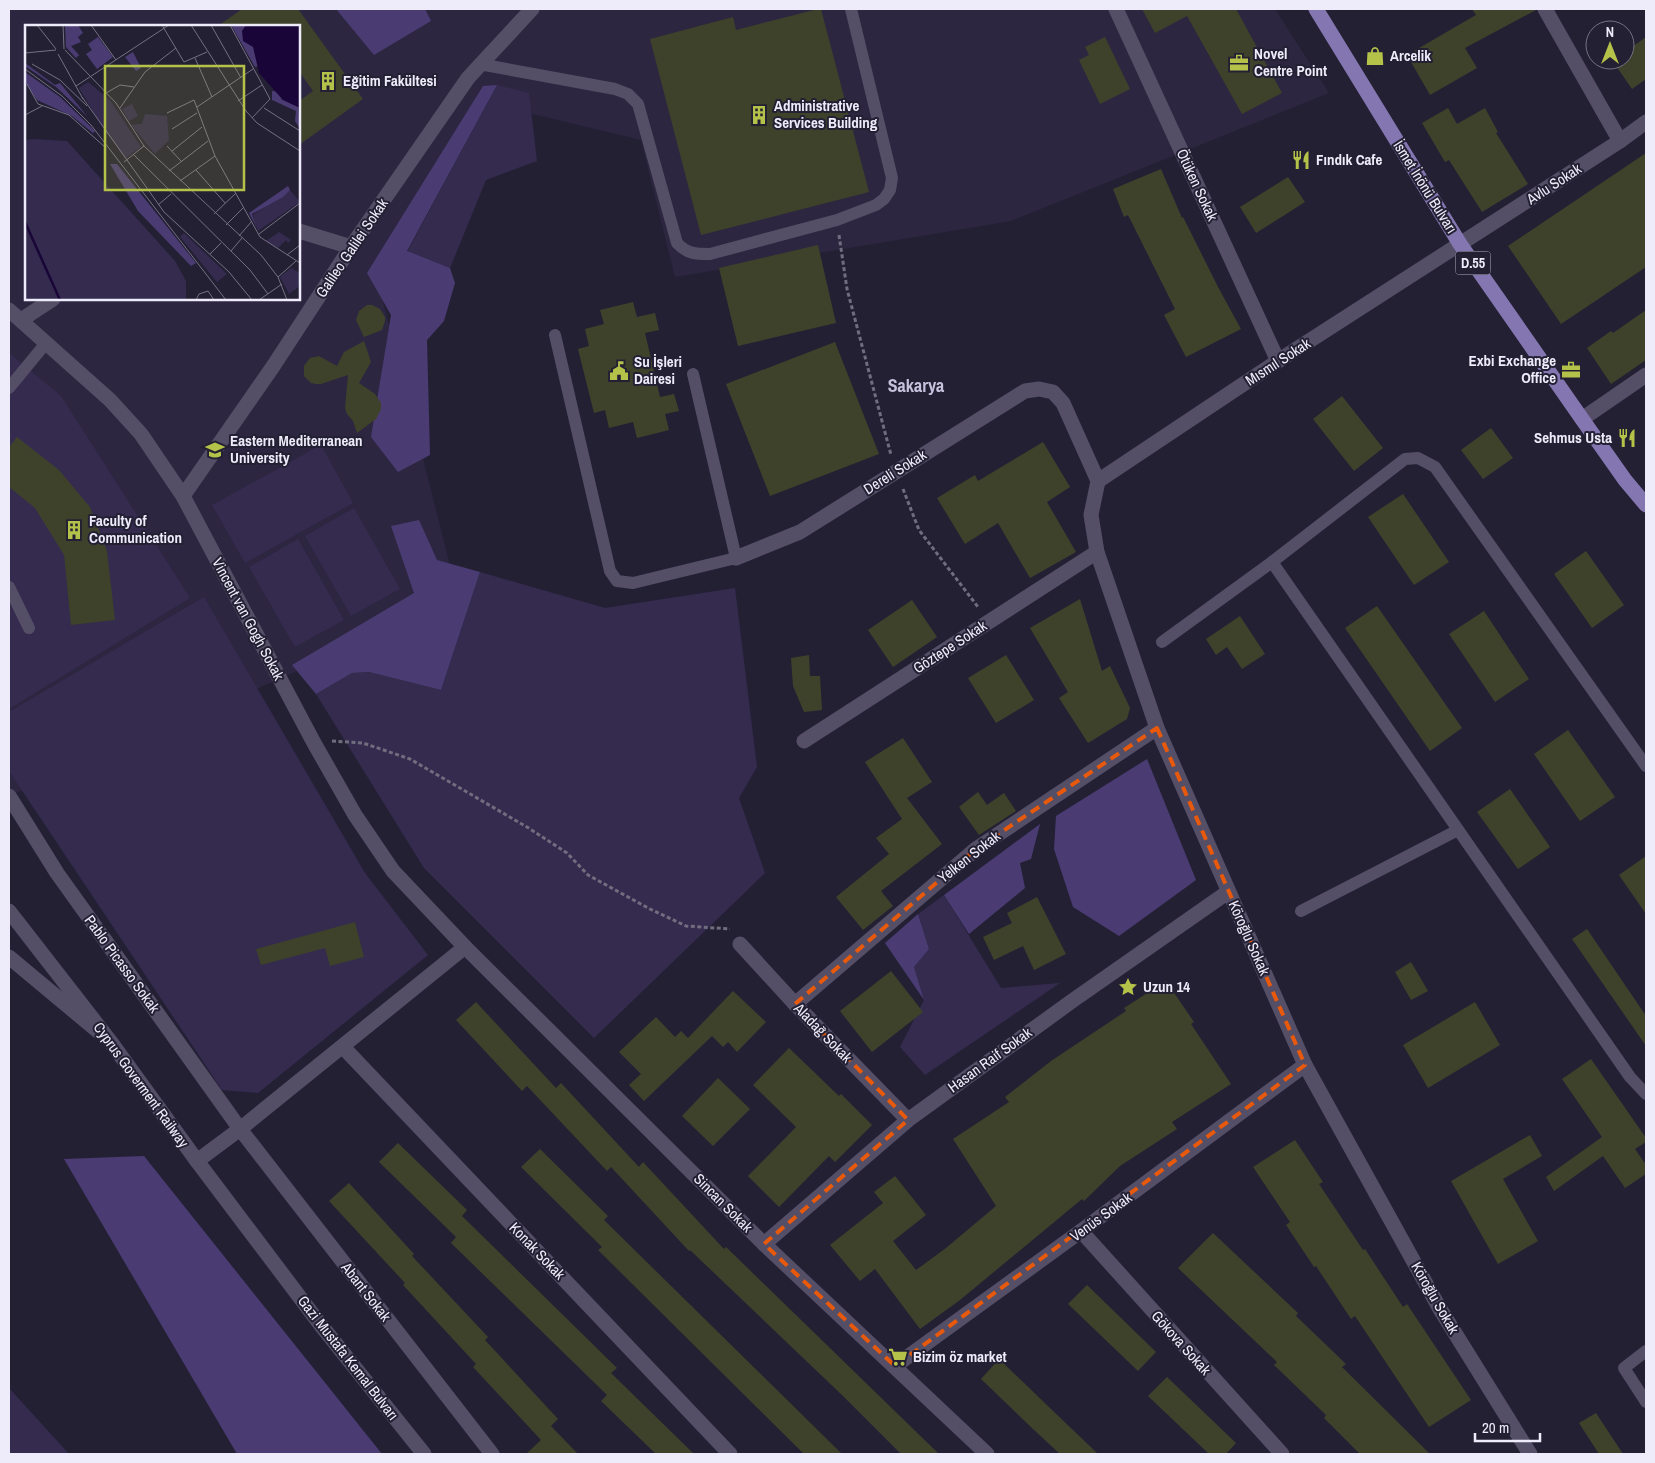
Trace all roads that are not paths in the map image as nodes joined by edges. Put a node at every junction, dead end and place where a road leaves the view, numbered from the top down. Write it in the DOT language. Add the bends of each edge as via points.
graph roads {
  1 [pos="532,9"];
  2 [pos="851,9"];
  3 [pos="1116,9"];
  4 [pos="1316,9"];
  5 [pos="1545,9"];
  6 [pos="479,64"];
  7 [pos="1646,122"];
  8 [pos="1620,142"];
  9 [pos="300,231"];
  10 [pos="1460,244"];
  11 [pos="351,247"];
  12 [pos="51,300"];
  13 [pos="9,310"];
  14 [pos="21,320"];
  15 [pos="555,335"];
  16 [pos="46,342"];
  17 [pos="1278,361"];
  18 [pos="693,374"];
  19 [pos="1646,376"];
  20 [pos="9,388"];
  21 [pos="1582,419"];
  22 [pos="1098,481"];
  23 [pos="182,496"];
  24 [pos="1646,505"];
  25 [pos="1097,552"];
  26 [pos="736,558"];
  27 [pos="1272,562"];
  28 [pos="9,588"];
  29 [pos="29,628"];
  30 [pos="1162,642"];
  31 [pos="1157,728"];
  32 [pos="804,741"];
  33 [pos="1646,766"];
  34 [pos="9,796"];
  35 [pos="1458,830"];
  36 [pos="1228,892"];
  37 [pos="9,911"];
  38 [pos="1301,911"];
  39 [pos="739,937"];
  40 [pos="465,947"];
  41 [pos="9,957"];
  42 [pos="795,1004"];
  43 [pos="110,1041"];
  44 [pos="343,1047"];
  45 [pos="1305,1065"];
  46 [pos="1646,1094"];
  47 [pos="908,1120"];
  48 [pos="240,1129"];
  49 [pos="197,1161"];
  50 [pos="1081,1232"];
  51 [pos="764,1244"];
  52 [pos="272,1261"];
  53 [pos="1646,1351"];
  54 [pos="895,1366"];
  55 [pos="1646,1402"];
  56 [pos="424,1454"];
  57 [pos="492,1454"];
  58 [pos="730,1454"];
  59 [pos="986,1454"];
  60 [pos="1282,1454"];
  61 [pos="1530,1454"];
  1 -- 6 [label="street, Galileo Galilei Sokak"];
  2 -- 6 [label="lane" via="892,178 890,190 880,202 837,220 710,254 684,251 676,244 638,104 628,94"];
  3 -- 17 [label="street, Ötüken Sokak"];
  4 -- 10 [label="main road, İsmet İnönü Bulvarı / D.55"];
  5 -- 8 [label="street"];
  6 -- 11 [label="street, Galileo Galilei Sokak"];
  7 -- 8 [label="street, Avlu Sokak"];
  8 -- 10 [label="street, Avlu Sokak"];
  9 -- 11 [label="street"];
  10 -- 17 [label="street, Mısmıl Sokak"];
  10 -- 21 [label="main road, İsmet İnönü Bulvarı / D.55"];
  11 -- 23 [label="street, Galileo Galilei Sokak" via="274,365"];
  12 -- 14 [label="street"];
  13 -- 14 [label="street, Vincent van Gogh Sokak"];
  14 -- 16 [label="street, Vincent van Gogh Sokak"];
  15 -- 26 [label="lane" via="610,571 617,581 633,583"];
  16 -- 20 [label="lane"];
  16 -- 23 [label="street, Vincent van Gogh Sokak" via="129,420"];
  17 -- 22 [label="street, Mısmıl Sokak"];
  18 -- 26 [label="lane"];
  19 -- 21 [label="street"];
  21 -- 24 [label="main road, İsmet İnönü Bulvarı / D.55"];
  22 -- 25 [label="street, Köroğlu Sokak" via="1091,515"];
  22 -- 26 [label="street, Dereli Sokak" via="1063,403 1053,392 1025,391 800,532"];
  23 -- 40 [label="street, Vincent van Gogh Sokak" via="355,815 392,871"];
  25 -- 31 [label="street, Köroğlu Sokak"];
  25 -- 32 [label="street, Göztepe Sokak"];
  27 -- 30 [label="lane"];
  27 -- 33 [label="lane" via="1405,459 1418,458 1435,467"];
  27 -- 35 [label="lane"];
  28 -- 29 [label="lane"];
  31 -- 36 [label="street, Köroğlu Sokak"];
  31 -- 42 [label="street, Yelken Sokak" via="976,849"];
  34 -- 48 [label="street, Pablo Picasso Sokak" via="56,873"];
  35 -- 38 [label="lane"];
  35 -- 46 [label="lane" via="1630,1077"];
  36 -- 45 [label="street, Köroğlu Sokak"];
  36 -- 47 [label="street, Hasan Raif Sokak"];
  37 -- 43 [label="street, Cyprus Goverment Railway"];
  39 -- 42 [label="street, Aladağ Sokak"];
  40 -- 44 [label="street"];
  40 -- 51 [label="street, Sincan Sokak"];
  41 -- 43 [label="street"];
  42 -- 47 [label="street, Aladağ Sokak"];
  43 -- 49 [label="street, Cyprus Goverment Railway"];
  44 -- 48 [label="street"];
  44 -- 58 [label="street, Konak Sokak"];
  45 -- 50 [label="street, Venüs Sokak"];
  45 -- 61 [label="street, Köroğlu Sokak" via="1440,1309"];
  47 -- 51 [label="street, Hasan Raif Sokak"];
  48 -- 49 [label="street"];
  48 -- 57 [label="street, Abant Sokak"];
  49 -- 52 [label="street, Cyprus Goverment Railway"];
  50 -- 54 [label="street, Venüs Sokak"];
  50 -- 60 [label="street, Gökova Sokak"];
  51 -- 54 [label="street, Sincan Sokak"];
  52 -- 56 [label="street, Gazi Mustafa Kemal Bulvarı"];
  53 -- 55 [label="lane" via="1624,1368"];
  54 -- 59 [label="street, Sincan Sokak"];
}
